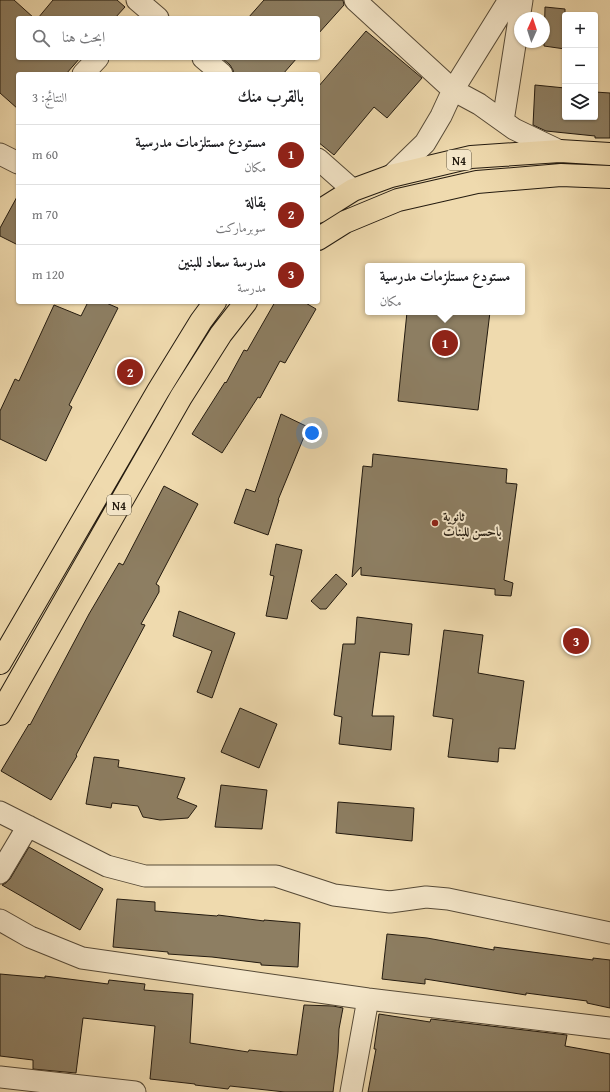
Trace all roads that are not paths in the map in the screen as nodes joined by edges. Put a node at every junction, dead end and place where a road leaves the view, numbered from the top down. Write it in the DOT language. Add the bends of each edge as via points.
graph roads {
  1 [pos="355,0"];
  2 [pos="509,0"];
  3 [pos="522,0"];
  4 [pos="96,60"];
  5 [pos="205,60"];
  6 [pos="85,72"];
  7 [pos="220,72"];
  8 [pos="453,90"];
  9 [pos="503,121"];
  10 [pos="560,151"];
  11 [pos="610,154"];
  12 [pos="320,161"];
  13 [pos="391,176"];
  14 [pos="610,177"];
  15 [pos="353,190"];
  16 [pos="320,211"];
  17 [pos="320,237"];
  18 [pos="214,304"];
  19 [pos="244,304"];
  20 [pos="0,664"];
  21 [pos="0,714"];
  22 [pos="0,812"];
  23 [pos="28,826"];
  24 [pos="0,873"];
  25 [pos="0,920"];
  26 [pos="610,933"];
  27 [pos="368,999"];
  28 [pos="610,1028"];
  29 [pos="0,1077"];
  30 [pos="91,1090"];
  31 [pos="135,1092"];
  32 [pos="351,1092"];
  1 -- 8 [label="street"];
  2 -- 8 [label="street"];
  3 -- 9 [label="street"];
  4 -- 6 [label="street"];
  5 -- 7 [label="street"];
  8 -- 9 [label="street"];
  8 -- 13 [label="street" via="426,143"];
  9 -- 10 [label="street"];
  10 -- 11 [label="highway, N4"];
  10 -- 13 [label="highway, N4" via="471,157"];
  12 -- 15 [label="street"];
  13 -- 15 [label="highway, N4"];
  14 -- 17 [label="highway, N4" via="561,176 477,182 398,200 345,222"];
  15 -- 16 [label="highway, N4"];
  18 -- 20 [label="highway, N4" via="158,391"];
  19 -- 21 [label="highway, N4" via="221,334 181,397"];
  22 -- 23 [label="street"];
  23 -- 24 [label="street"];
  23 -- 26 [label="street" via="107,866 146,876 276,876 334,895 390,902 426,897 448,899"];
  25 -- 27 [label="street" via="30,937 82,958"];
  27 -- 28 [label="street"];
  27 -- 32 [label="street"];
  29 -- 30 [label="street"];
  30 -- 31 [label="street"];
}
